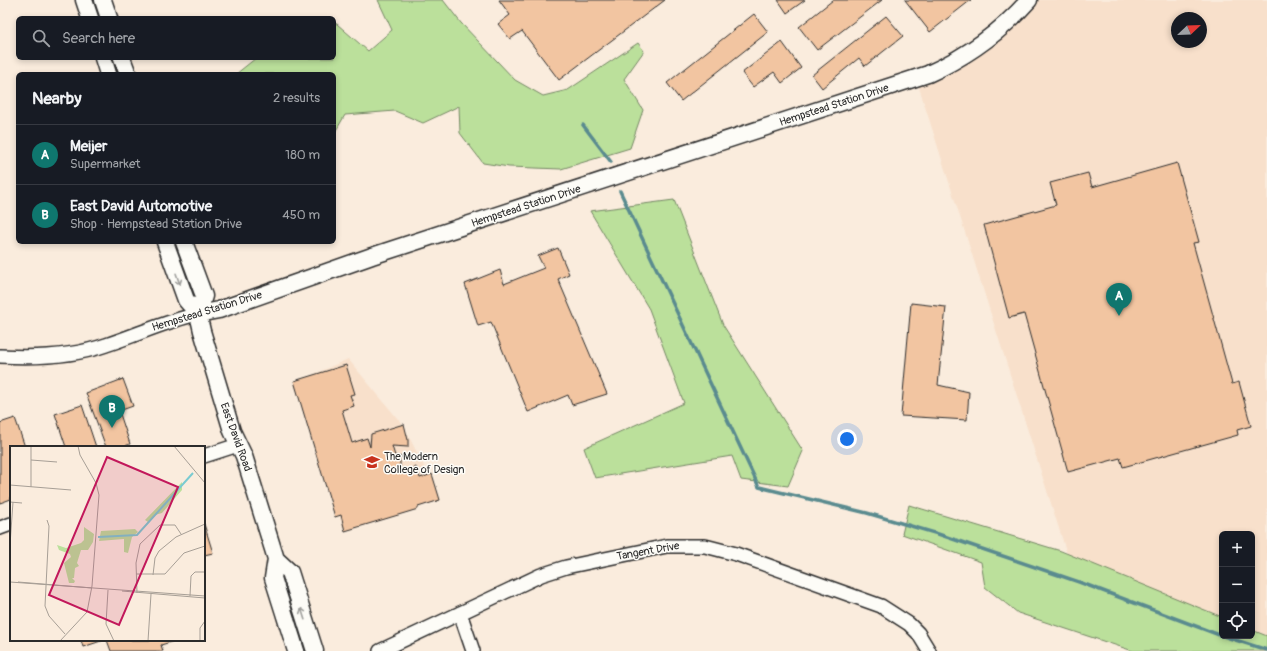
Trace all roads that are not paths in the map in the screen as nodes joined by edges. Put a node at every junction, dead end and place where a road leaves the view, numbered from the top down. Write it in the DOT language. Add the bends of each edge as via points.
graph roads {
  1 [pos="84,0"];
  2 [pos="103,0"];
  3 [pos="1029,0"];
  4 [pos="89,16"];
  5 [pos="108,16"];
  6 [pos="104,60"];
  7 [pos="123,60"];
  8 [pos="107,72"];
  9 [pos="127,72"];
  10 [pos="166,244"];
  11 [pos="185,244"];
  12 [pos="198,314"];
  13 [pos="0,356"];
  14 [pos="238,445"];
  15 [pos="205,456"];
  16 [pos="10,524"];
  17 [pos="0,528"];
  18 [pos="276,559"];
  19 [pos="460,613"];
  20 [pos="296,651"];
  21 [pos="315,651"];
  22 [pos="380,651"];
  23 [pos="473,651"];
  24 [pos="929,651"];
  1 -- 4 [label="street"];
  2 -- 5 [label="street"];
  3 -- 12 [label="street, Hempstead Station Drive" via="996,34 973,51 928,74 379,254 219,310"];
  6 -- 8 [label="street"];
  7 -- 9 [label="street"];
  10 -- 12 [label="street, East David Road, one-way" via="186,300"];
  11 -- 12 [label="street" via="204,296"];
  12 -- 13 [label="street, Hempstead Station Drive" via="149,328 105,346 77,352 54,356"];
  12 -- 14 [label="street, East David Road"];
  14 -- 15 [label="street"];
  14 -- 18 [label="street, East David Road"];
  16 -- 17 [label="street"];
  18 -- 20 [label="street, East David Road" via="273,578"];
  21 -- 18 [label="street, East David Road, one-way" via="290,572"];
  19 -- 22 [label="street, Tangent Drive"];
  19 -- 23 [label="street"];
  19 -- 24 [label="street, Tangent Drive" via="541,575 566,567 652,548 705,546 736,554 881,606 909,624"];
}
